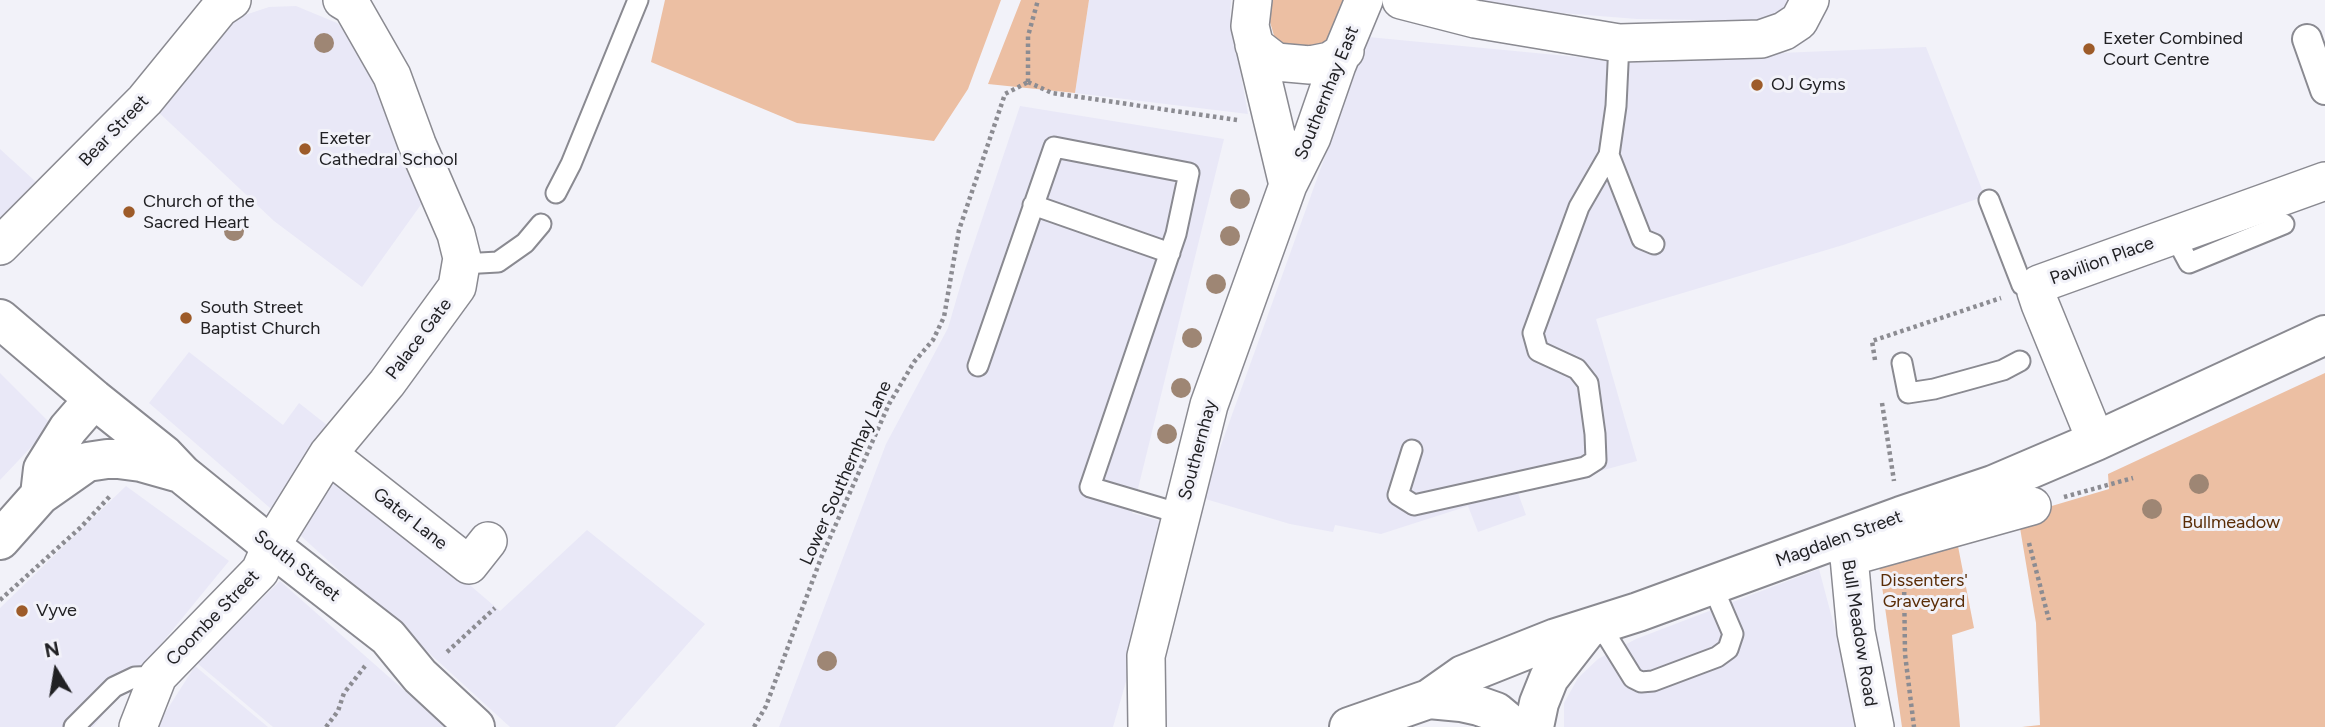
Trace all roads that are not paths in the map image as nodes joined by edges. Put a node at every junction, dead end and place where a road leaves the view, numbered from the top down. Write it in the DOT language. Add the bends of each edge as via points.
graph roads {
  1 [pos="638,0"];
  2 [pos="1253,0"];
  3 [pos="1364,0"];
  4 [pos="1401,0"];
  5 [pos="1810,0"];
  6 [pos="350,2"];
  7 [pos="219,3"];
  8 [pos="2307,39"];
  9 [pos="1619,43"];
  10 [pos="1254,45"];
  11 [pos="1345,51"];
  12 [pos="2325,90"];
  13 [pos="1609,155"];
  14 [pos="2325,181"];
  15 [pos="1288,185"];
  16 [pos="556,193"];
  17 [pos="1989,200"];
  18 [pos="1033,205"];
  19 [pos="541,224"];
  20 [pos="2284,224"];
  21 [pos="2174,235"];
  22 [pos="1654,244"];
  23 [pos="0,246"];
  24 [pos="1170,253"];
  25 [pos="462,264"];
  26 [pos="2036,292"];
  27 [pos="0,318"];
  28 [pos="2325,335"];
  29 [pos="2020,361"];
  30 [pos="1902,363"];
  31 [pos="978,366"];
  32 [pos="103,406"];
  33 [pos="2096,441"];
  34 [pos="1412,450"];
  35 [pos="328,454"];
  36 [pos="107,458"];
  37 [pos="182,474"];
  38 [pos="40,495"];
  39 [pos="2026,508"];
  40 [pos="1181,514"];
  41 [pos="0,540"];
  42 [pos="488,541"];
  43 [pos="271,546"];
  44 [pos="1844,548"];
  45 [pos="1712,585"];
  46 [pos="1593,625"];
  47 [pos="158,676"];
  48 [pos="1429,699"];
  49 [pos="1149,726"];
  50 [pos="74,727"];
  51 [pos="138,727"];
  52 [pos="475,727"];
  53 [pos="1349,727"];
  54 [pos="1514,727"];
  55 [pos="1534,727"];
  56 [pos="1875,727"];
  1 -- 16 [label="lane"];
  2 -- 10 [label="street" via="1250,26"];
  3 -- 11 [label="street, Southernhay East"];
  4 -- 9 [label="street" via="1475,19"];
  5 -- 9 [label="street" via="1799,21 1760,40"];
  6 -- 25 [label="street" via="392,76 456,234"];
  7 -- 23 [label="street, Bear Street" via="145,100"];
  8 -- 12 [label="street"];
  9 -- 13 [label="lane"];
  10 -- 11 [label="street" via="1276,62 1310,65 1330,61"];
  10 -- 15 [label="street"];
  11 -- 15 [label="street, Southernhay East"];
  13 -- 22 [label="lane" via="1642,239"];
  13 -- 34 [label="lane" via="1579,207 1533,332 1538,351 1577,369 1588,383 1596,460 1585,467 1414,505 1398,495"];
  14 -- 21 [label="street, Pavilion Place"];
  15 -- 40 [label="street, Southernhay" via="1209,405"];
  17 -- 26 [label="lane" via="2022,285"];
  18 -- 24 [label="lane"];
  18 -- 24 [label="lane" via="1054,147 1189,173"];
  18 -- 31 [label="lane"];
  19 -- 25 [label="lane" via="525,243 498,262"];
  20 -- 21 [label="lane" via="2189,262"];
  21 -- 26 [label="street, Pavilion Place" via="2039,284"];
  24 -- 40 [label="lane" via="1090,487"];
  25 -- 35 [label="street, Palace Gate" via="457,287"];
  26 -- 33 [label="street, Pavilion Place" via="2053,348"];
  27 -- 32 [label="main road, South Street"];
  28 -- 33 [label="main road, Magdalen Street"];
  29 -- 30 [label="lane" via="2003,370 1908,393"];
  32 -- 36 [label="main road"];
  32 -- 37 [label="main road, South Street"];
  32 -- 38 [label="main road" via="68,429 43,469"];
  33 -- 44 [label="main road, Magdalen Street"];
  35 -- 42 [label="street, Gater Lane" via="469,565"];
  35 -- 43 [label="street, Palace Gate"];
  36 -- 37 [label="main road"];
  36 -- 38 [label="main road" via="87,463"];
  37 -- 43 [label="main road, South Street"];
  38 -- 41 [label="main road"];
  39 -- 44 [label="street" via="1898,543"];
  40 -- 49 [label="street, Southernhay" via="1146,656"];
  43 -- 47 [label="street, Coombe Street" via="260,571"];
  43 -- 52 [label="main road, South Street" via="388,637 420,676"];
  44 -- 45 [label="main road, Magdalen Street"];
  44 -- 56 [label="street, Bull Meadow Road"];
  45 -- 46 [label="main road, Magdalen Street"];
  45 -- 46 [label="lane" via="1733,634 1728,649 1653,681 1633,678"];
  46 -- 48 [label="main road, Magdalen Street" via="1463,675"];
  46 -- 55 [label="main road" via="1549,678"];
  47 -- 50 [label="lane" via="135,677 114,687"];
  47 -- 51 [label="street, Coombe Street"];
  48 -- 53 [label="main road, Magdalen Street"];
  48 -- 54 [label="main road" via="1479,706 1496,712"];
}
